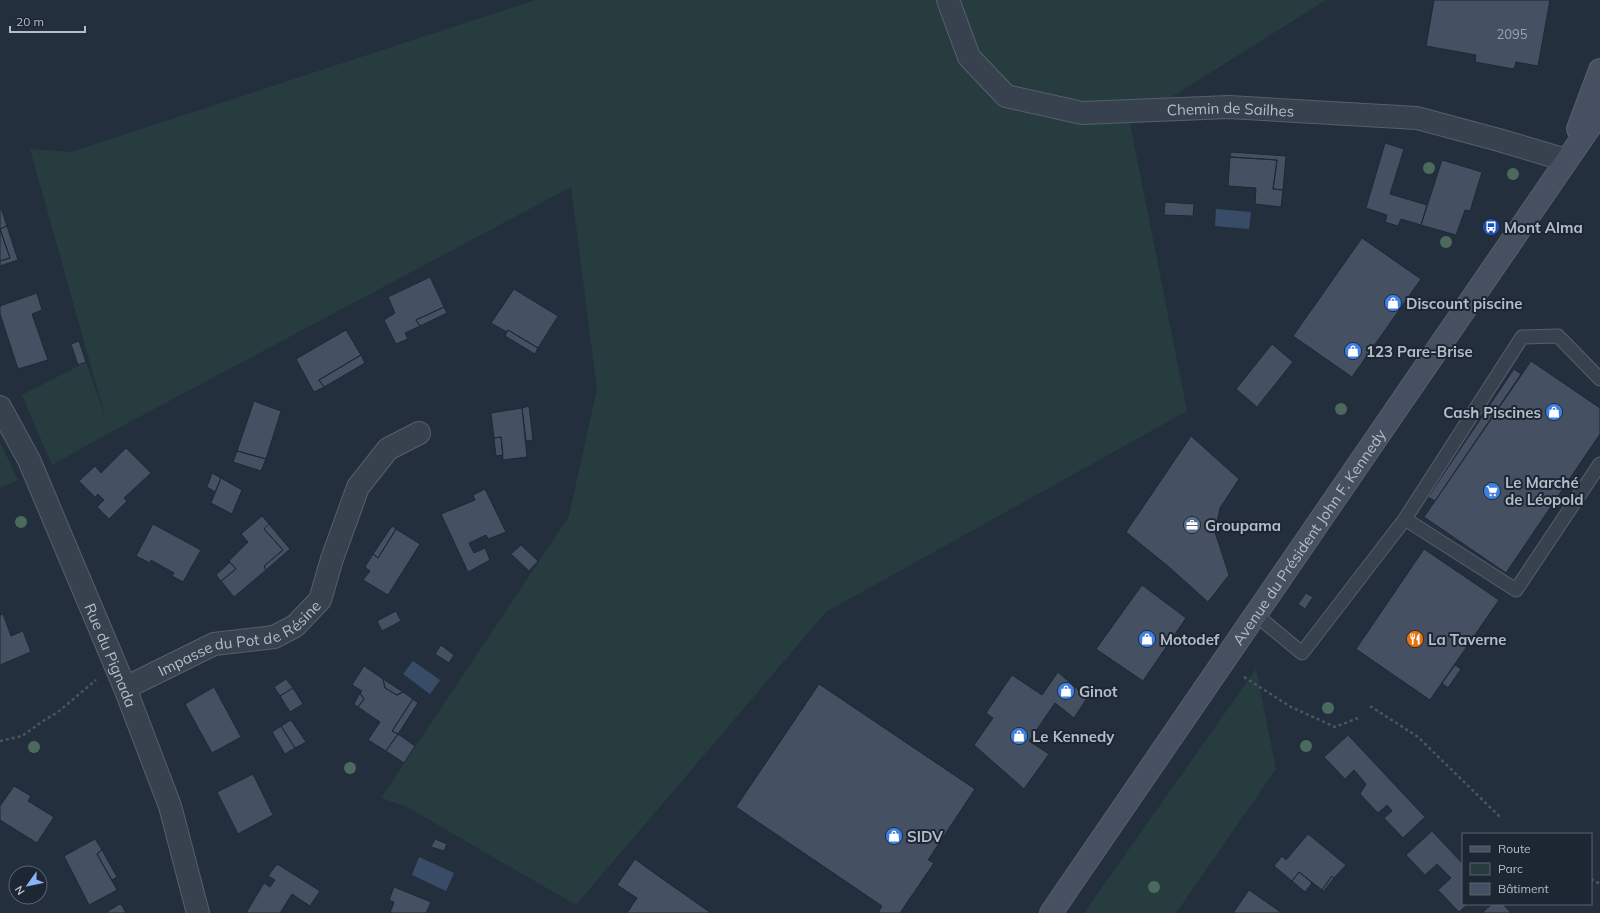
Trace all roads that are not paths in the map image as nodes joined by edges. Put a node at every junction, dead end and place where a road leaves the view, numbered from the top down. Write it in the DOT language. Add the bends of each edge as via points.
graph roads {
  1 [pos="948,0"];
  2 [pos="1600,70"];
  3 [pos="1600,112"];
  4 [pos="1566,160"];
  5 [pos="1600,379"];
  6 [pos="0,407"];
  7 [pos="419,433"];
  8 [pos="1600,464"];
  9 [pos="1405,519"];
  10 [pos="1256,615"];
  11 [pos="125,688"];
  12 [pos="198,913"];
  13 [pos="1051,913"];
  1 -- 4 [label="street, Chemin de Sailhes" via="969,57 1006,96 1082,113 1229,107 1417,118"];
  2 -- 4 [label="main road, Avenue du Président John F. Kennedy"];
  3 -- 4 [label="main road, Avenue du Président John F. Kennedy"];
  4 -- 10 [label="main road, Avenue du Président John F. Kennedy"];
  5 -- 9 [label="lane" via="1558,336 1522,337"];
  6 -- 11 [label="street, Rue du Pignada" via="29,460"];
  7 -- 11 [label="street, Impasse du Pot de Résine" via="388,449 358,487 320,600 295,626 274,637 214,644"];
  8 -- 9 [label="lane" via="1516,590"];
  9 -- 10 [label="lane" via="1302,653"];
  10 -- 13 [label="main road, Avenue du Président John F. Kennedy"];
  11 -- 12 [label="street, Rue du Pignada" via="170,806"];
}
